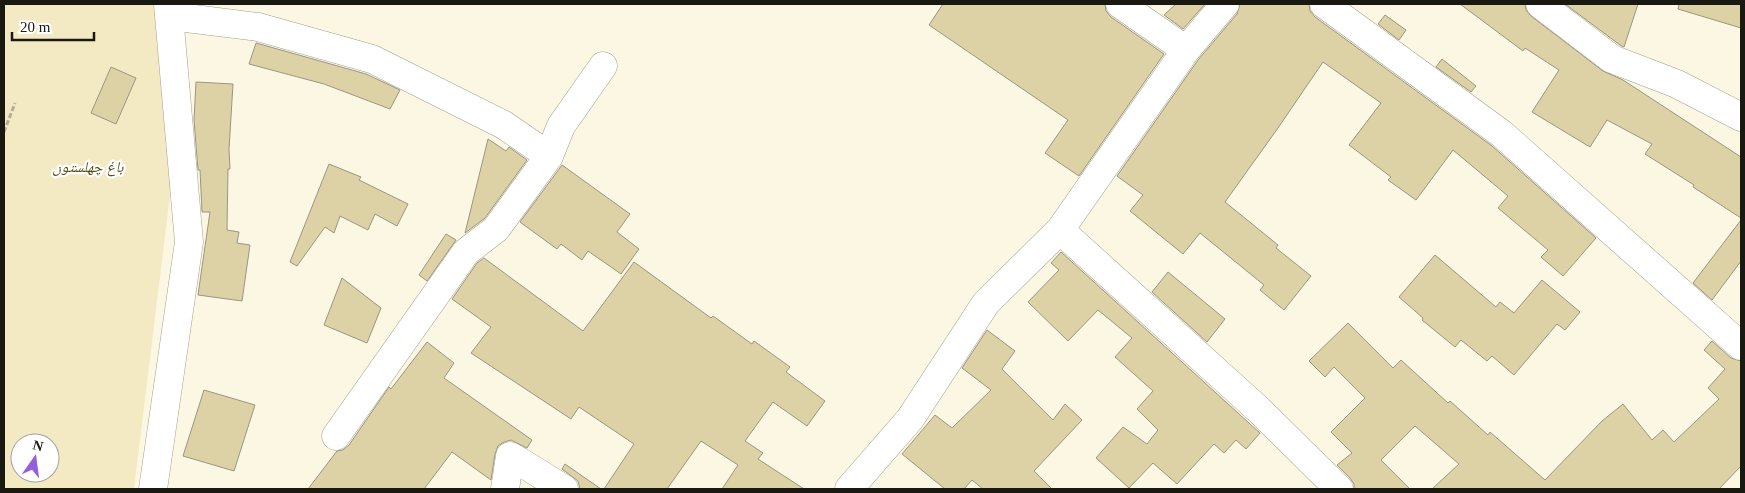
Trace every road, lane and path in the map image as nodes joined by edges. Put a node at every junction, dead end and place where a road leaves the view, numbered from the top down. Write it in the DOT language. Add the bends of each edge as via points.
graph roads {
  1 [pos="1120,4"];
  2 [pos="1225,4"];
  3 [pos="1324,4"];
  4 [pos="1540,4"];
  5 [pos="169,10"];
  6 [pos="1186,50"];
  7 [pos="603,66"];
  8 [pos="15,103"];
  9 [pos="1741,117"];
  10 [pos="4,132"];
  11 [pos="549,156"];
  12 [pos="1060,230"];
  13 [pos="1741,346"];
  14 [pos="336,436"];
  15 [pos="153,489"];
  16 [pos="505,489"];
  17 [pos="564,489"];
  18 [pos="849,489"];
  19 [pos="1339,489"];
  1 -- 6 [label="street"];
  2 -- 6 [label="street"];
  3 -- 13 [label="street" via="1502,134"];
  4 -- 9 [label="street" via="1612,59 1677,84"];
  5 -- 11 [label="street" via="258,27 372,58 504,125"];
  5 -- 15 [label="street" via="189,242"];
  6 -- 12 [label="street"];
  7 -- 11 [label="street" via="561,126"];
  8 -- 10 [label="path"];
  11 -- 14 [label="street" via="496,229 466,252"];
  12 -- 18 [label="street" via="986,303 910,419"];
  12 -- 19 [label="street" via="1259,410"];
  16 -- 17 [label="street" via="510,456"];
}
